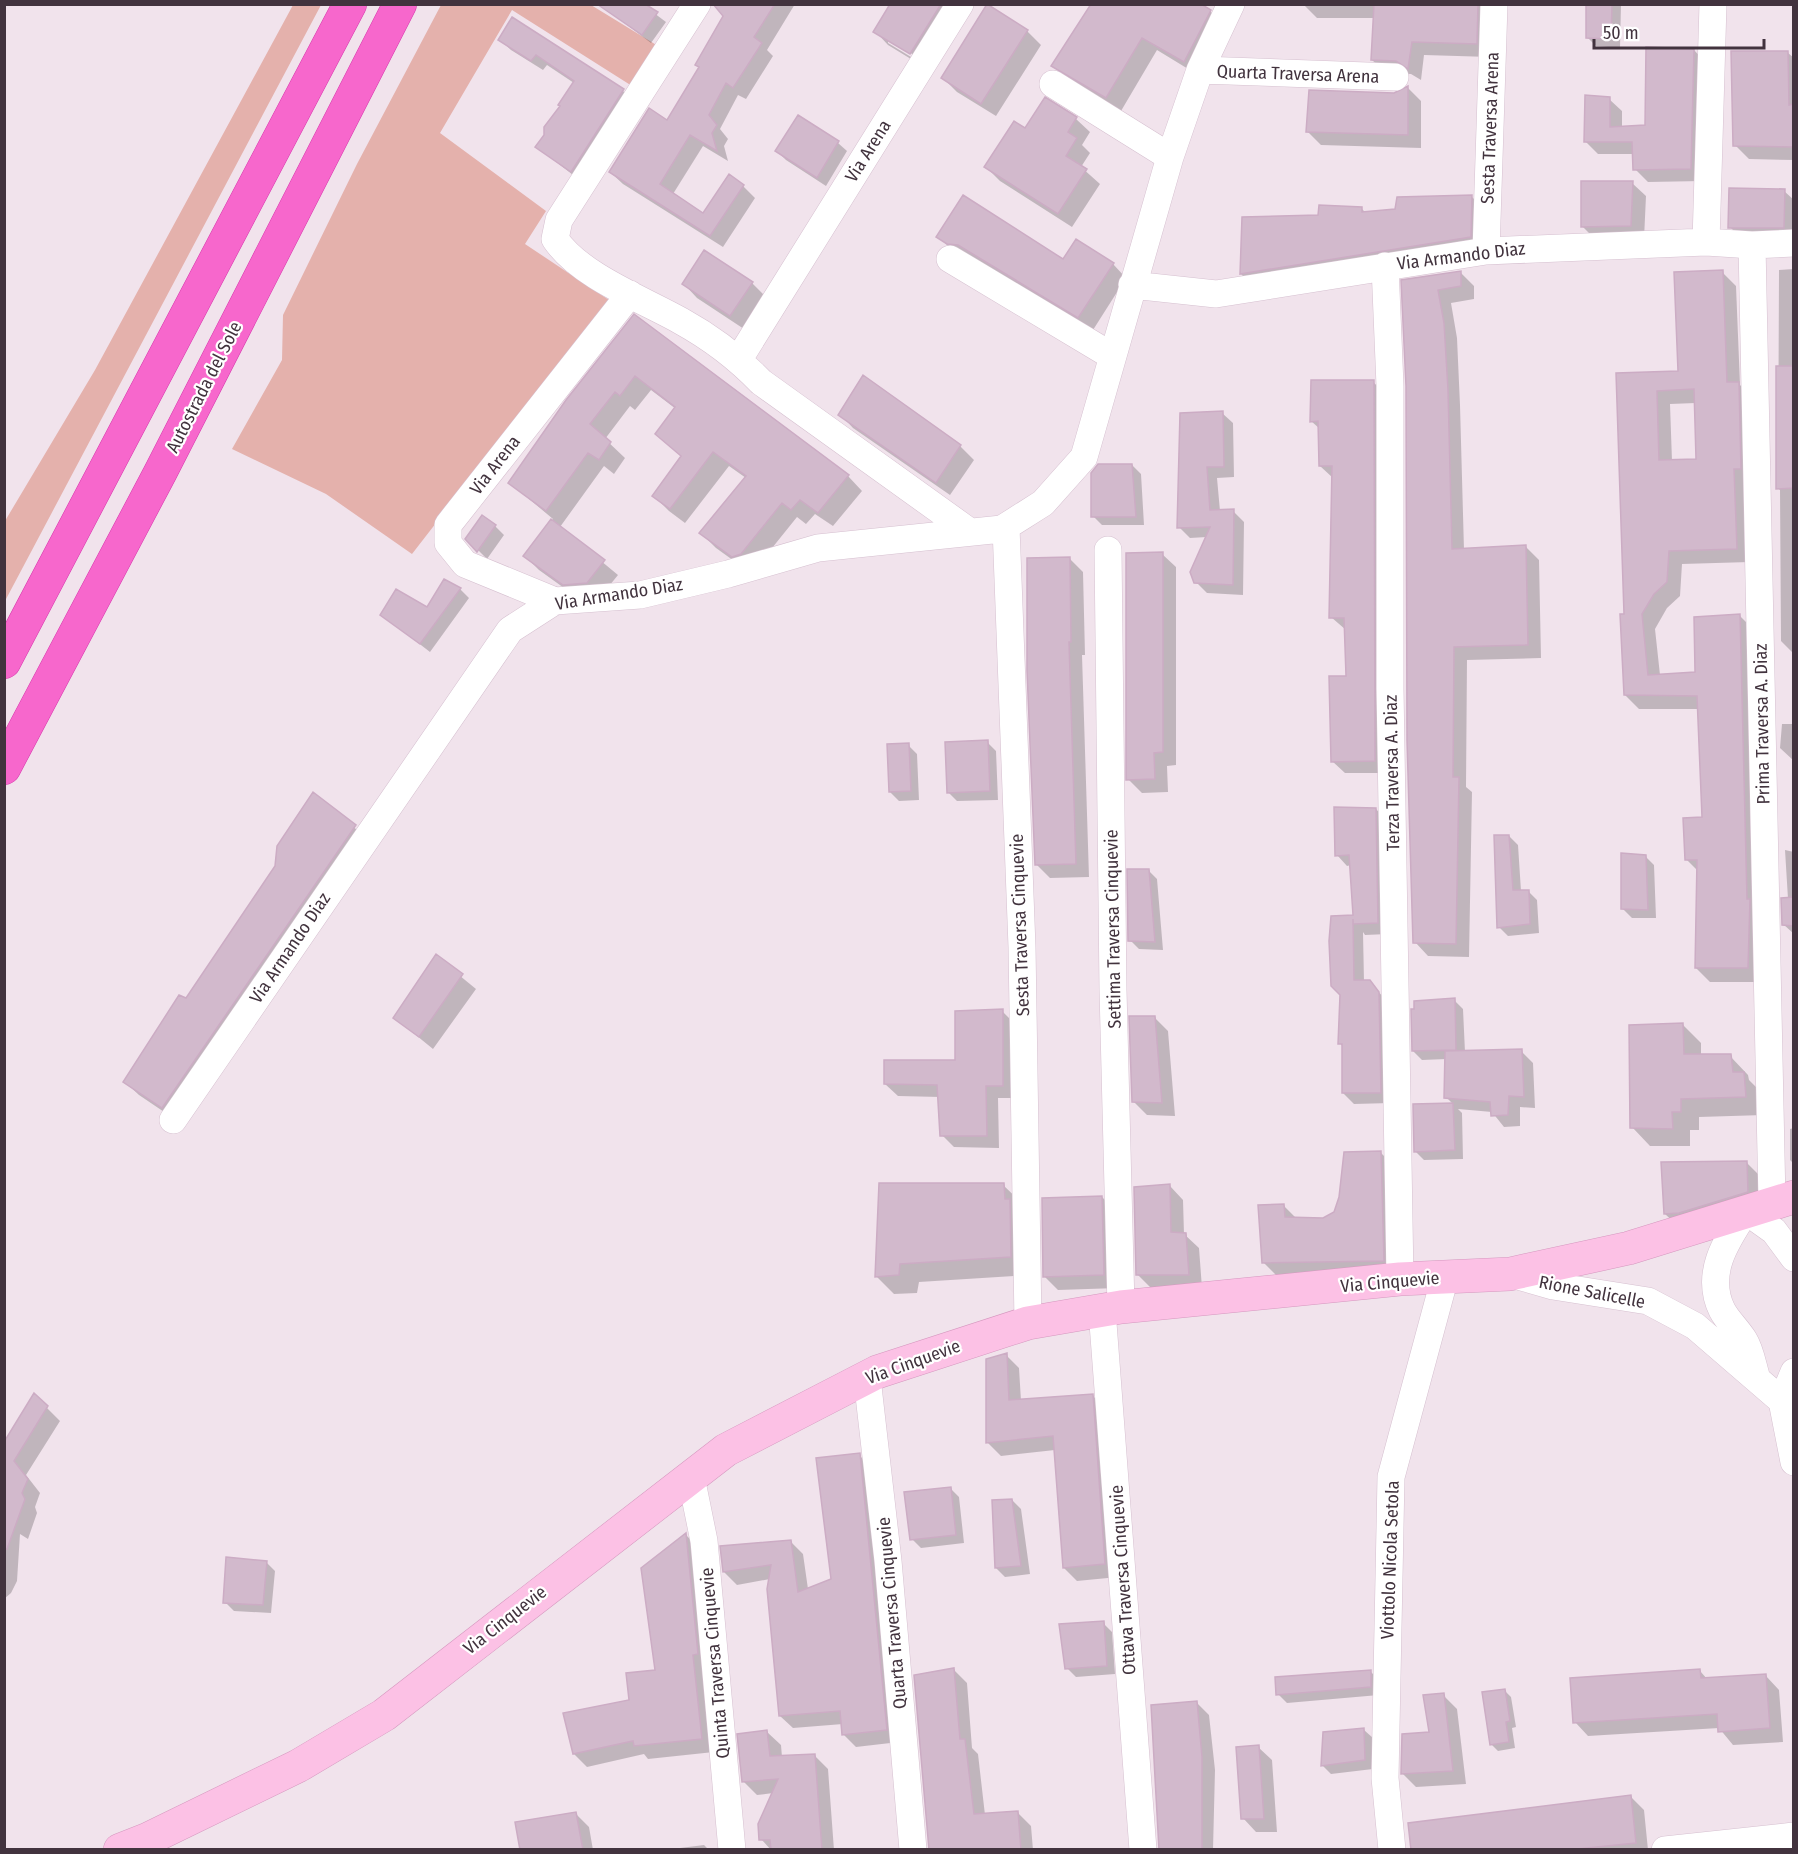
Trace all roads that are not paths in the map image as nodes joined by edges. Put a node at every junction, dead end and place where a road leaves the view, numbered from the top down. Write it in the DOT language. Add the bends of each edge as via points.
graph roads {
  1 [pos="350,4"];
  2 [pos="400,4"];
  3 [pos="697,4"];
  4 [pos="960,4"];
  5 [pos="1232,4"];
  6 [pos="1494,4"];
  7 [pos="1713,4"];
  8 [pos="1200,70"];
  9 [pos="1395,77"];
  10 [pos="1053,84"];
  11 [pos="1170,157"];
  12 [pos="1706,242"];
  13 [pos="1794,243"];
  14 [pos="1752,245"];
  15 [pos="1486,251"];
  16 [pos="951,259"];
  17 [pos="1385,266"];
  18 [pos="1132,285"];
  19 [pos="630,294"];
  20 [pos="1112,356"];
  21 [pos="738,359"];
  22 [pos="114,454"];
  23 [pos="1006,527"];
  24 [pos="970,532"];
  25 [pos="1108,550"];
  26 [pos="555,601"];
  27 [pos="4,642"];
  28 [pos="4,662"];
  29 [pos="56,669"];
  30 [pos="4,768"];
  31 [pos="4,785"];
  32 [pos="172,1120"];
  33 [pos="1771,1203"];
  34 [pos="1794,1258"];
  35 [pos="1510,1274"];
  36 [pos="1445,1277"];
  37 [pos="1400,1279"];
  38 [pos="1112,1309"];
  39 [pos="1028,1323"];
  40 [pos="1794,1372"];
  41 [pos="867,1378"];
  42 [pos="1757,1379"];
  43 [pos="1782,1401"];
  44 [pos="1794,1462"];
  45 [pos="691,1477"];
  46 [pos="1794,1836"];
  47 [pos="120,1850"];
  48 [pos="732,1850"];
  49 [pos="913,1850"];
  50 [pos="1143,1850"];
  51 [pos="1392,1850"];
  52 [pos="1665,1850"];
  1 -- 22 [label="highway"];
  2 -- 29 [label="highway, Autostrada del Sole"];
  3 -- 19 [label="street" via="559,220 555,239 566,255"];
  4 -- 21 [label="street, Via Arena"];
  5 -- 8 [label="street, Quarta Traversa Arena"];
  6 -- 15 [label="street, Sesta Traversa Arena"];
  7 -- 12 [label="street"];
  8 -- 9 [label="street, Quarta Traversa Arena"];
  8 -- 11 [label="street, Via Armando Diaz"];
  10 -- 11 [label="street"];
  11 -- 18 [label="street, Via Armando Diaz"];
  12 -- 14 [label="street, Via Armando Diaz"];
  12 -- 15 [label="street, Via Armando Diaz"];
  13 -- 14 [label="street, Via Armando Diaz"];
  14 -- 33 [label="street, Prima Traversa A. Diaz"];
  15 -- 17 [label="street, Via Armando Diaz"];
  16 -- 20 [label="street"];
  17 -- 18 [label="street, Via Armando Diaz" via="1216,294"];
  17 -- 37 [label="street, Terza Traversa A. Diaz" via="1390,386 1390,688"];
  18 -- 20 [label="street, Via Armando Diaz"];
  19 -- 21 [label="street" via="683,322"];
  19 -- 26 [label="street, Via Arena" via="448,525 448,543 465,564"];
  20 -- 23 [label="street, Via Armando Diaz" via="1084,457 1043,503"];
  21 -- 24 [label="street" via="761,382"];
  22 -- 27 [label="highway"];
  22 -- 28 [label="highway"];
  23 -- 24 [label="street, Via Armando Diaz"];
  23 -- 39 [label="street, Sesta Traversa Cinquevie" via="1022,947"];
  24 -- 26 [label="street, Via Armando Diaz" via="818,548 640,595"];
  25 -- 38 [label="street, Settima Traversa Cinquevie"];
  26 -- 32 [label="street, Via Armando Diaz" via="510,630"];
  29 -- 30 [label="highway, Autostrada del Sole"];
  29 -- 31 [label="highway"];
  33 -- 34 [label="street" via="1774,1231"];
  33 -- 35 [label="street, Via Cinquevie" via="1629,1248"];
  33 -- 42 [label="street" via="1726,1241 1717,1262 1715,1285 1722,1310 1745,1341"];
  35 -- 36 [label="street, Via Cinquevie"];
  35 -- 42 [label="street, Rione Salicelle" via="1553,1286 1648,1301 1695,1326"];
  36 -- 37 [label="street, Via Cinquevie"];
  36 -- 51 [label="street, Viottolo Nicola Setola" via="1391,1477 1385,1778"];
  37 -- 38 [label="street, Via Cinquevie"];
  38 -- 39 [label="street, Via Cinquevie"];
  38 -- 50 [label="street, Ottava Traversa Cinquevie"];
  39 -- 41 [label="street, Via Cinquevie"];
  40 -- 43 [label="street"];
  41 -- 45 [label="street, Via Cinquevie" via="726,1450"];
  41 -- 49 [label="street, Quarta Traversa Cinquevie" via="888,1561"];
  42 -- 43 [label="street, Rione Salicelle"];
  43 -- 44 [label="street"];
  45 -- 47 [label="street, Via Cinquevie" via="384,1715 298,1766"];
  45 -- 48 [label="street, Quinta Traversa Cinquevie" via="704,1542"];
  46 -- 52 [label="street"];
}
